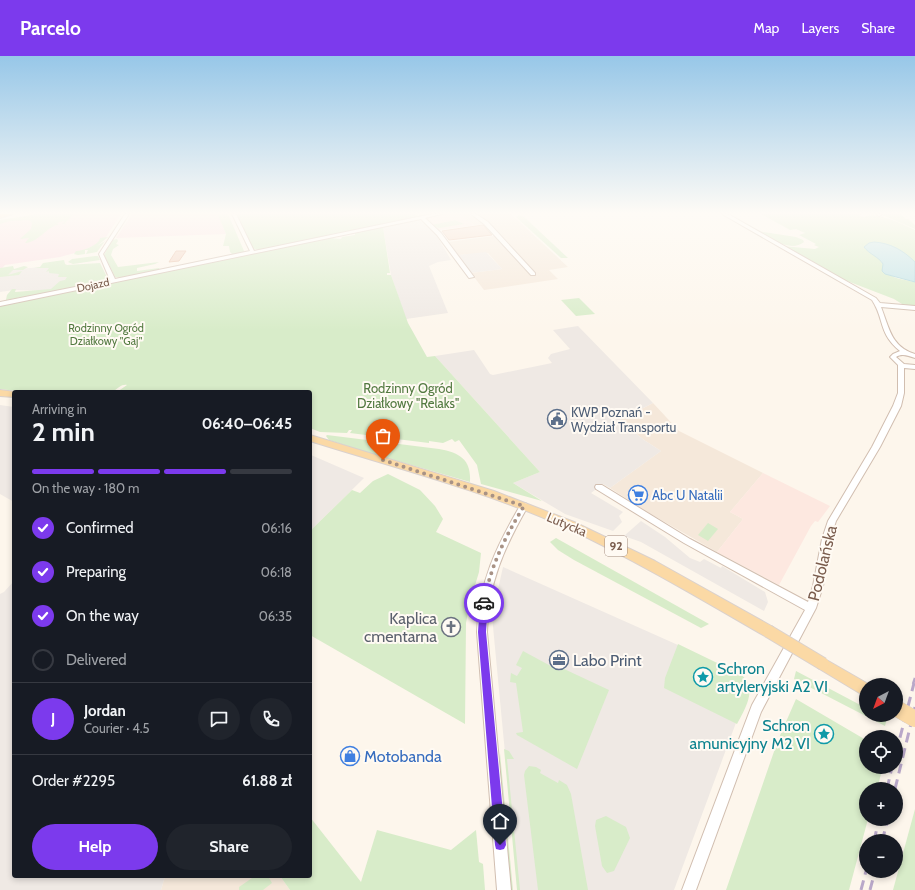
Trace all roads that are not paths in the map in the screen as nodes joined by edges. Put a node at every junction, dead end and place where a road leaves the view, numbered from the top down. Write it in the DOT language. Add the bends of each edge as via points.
graph roads {
  1 [pos="101,253"];
  2 [pos="249,253"];
  3 [pos="454,253"];
  4 [pos="514,253"];
  5 [pos="793,253"];
  6 [pos="534,274"];
  7 [pos="471,277"];
  8 [pos="113,281"];
  9 [pos="0,304"];
  10 [pos="878,305"];
  11 [pos="915,308"];
  12 [pos="895,345"];
  13 [pos="898,353"];
  14 [pos="907,354"];
  15 [pos="915,356"];
  16 [pos="912,367"];
  17 [pos="901,368"];
  18 [pos="0,392"];
  19 [pos="12,394"];
  20 [pos="312,439"];
  21 [pos="599,487"];
  22 [pos="524,506"];
  23 [pos="811,608"];
  24 [pos="859,686"];
  25 [pos="903,712"];
  26 [pos="915,719"];
  27 [pos="504,890"];
  28 [pos="689,890"];
  1 -- 8 [label="street"];
  2 -- 8 [label="street, Dojazd"];
  3 -- 7 [label="street"];
  4 -- 6 [label="street"];
  5 -- 10 [label="street" via="866,294"];
  8 -- 9 [label="street, Dojazd"];
  10 -- 11 [label="street"];
  10 -- 12 [label="street" via="888,335"];
  12 -- 13 [label="street"];
  12 -- 14 [label="street"];
  13 -- 14 [label="street"];
  13 -- 17 [label="street, Podolańska" via="893,355 893,358"];
  14 -- 15 [label="street"];
  16 -- 17 [label="street"];
  17 -- 23 [label="street, Podolańska" via="901,393 897,406 828,532 818,586"];
  18 -- 19 [label="main road"];
  20 -- 22 [label="main road, Lutycka / 92" via="449,480"];
  21 -- 23 [label="street" via="687,541"];
  22 -- 24 [label="main road, Lutycka / 92, bridge" via="651,564"];
  22 -- 27 [label="street" via="497,556 482,614"];
  23 -- 28 [label="street, Podolańska" via="756,709"];
  25 -- 26 [label="main road, bridge"];
}
